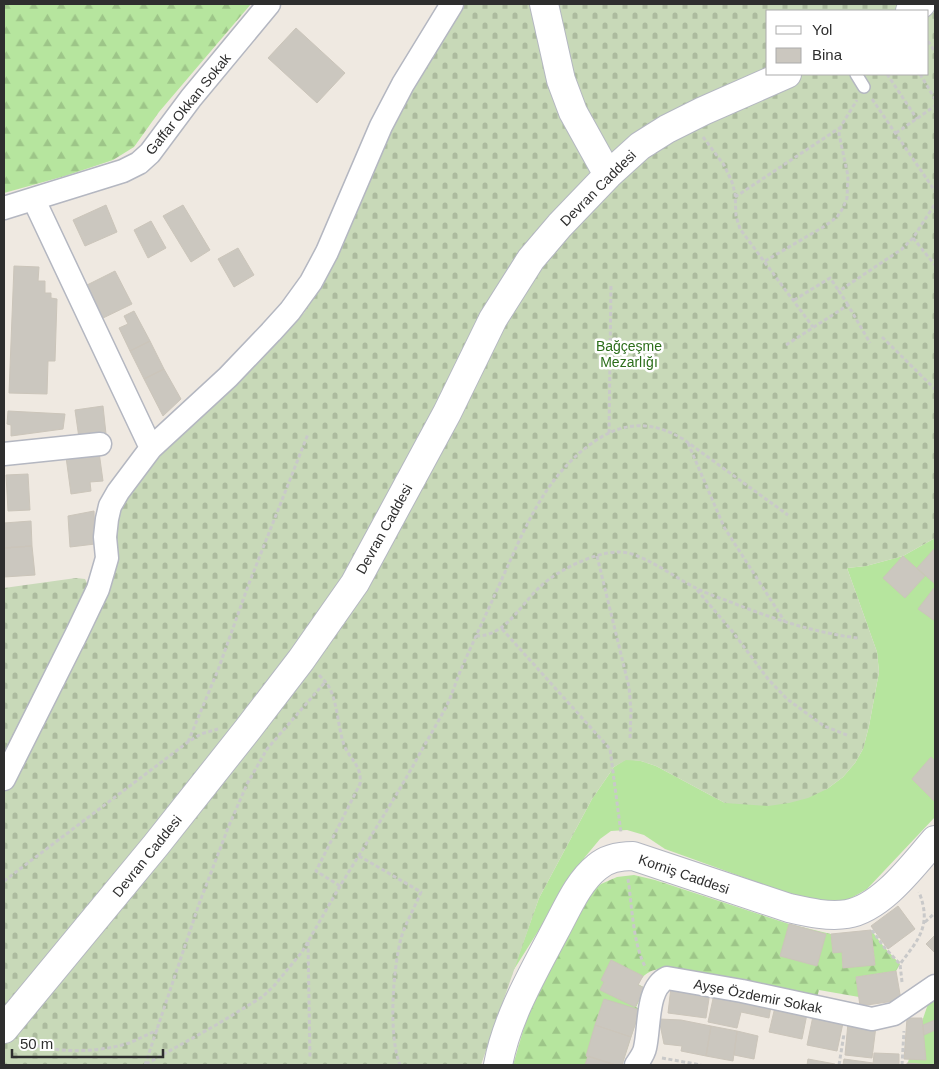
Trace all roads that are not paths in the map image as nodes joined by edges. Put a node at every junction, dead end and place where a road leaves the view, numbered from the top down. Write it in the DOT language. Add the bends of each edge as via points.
graph roads {
  1 [pos="269,4"];
  2 [pos="452,4"];
  3 [pos="544,4"];
  4 [pos="785,75"];
  5 [pos="857,75"];
  6 [pos="864,87"];
  7 [pos="608,174"];
  8 [pos="34,200"];
  9 [pos="4,208"];
  10 [pos="100,444"];
  11 [pos="151,448"];
  12 [pos="4,454"];
  13 [pos="4,779"];
  14 [pos="935,840"];
  15 [pos="935,986"];
  16 [pos="5,1027"];
  17 [pos="645,1059"];
  18 [pos="498,1065"];
  1 -- 8 [label="street, Gaffar Okkan Sokak" via="139,163 123,172"];
  2 -- 11 [label="street" via="381,126 311,282 290,311 228,377"];
  3 -- 7 [label="main road" via="560,80 573,112"];
  4 -- 7 [label="main road, Devran Caddesi" via="667,129 640,146"];
  5 -- 6 [label="lane"];
  7 -- 16 [label="main road, Devran Caddesi" via="537,252 510,291 355,583 301,660 156,845"];
  8 -- 9 [label="street, Gaffar Okkan Sokak"];
  8 -- 11 [label="street"];
  10 -- 12 [label="street"];
  11 -- 13 [label="street" via="110,506 105,537 107,558 98,589"];
  14 -- 18 [label="main road, Korniş Caddesi" via="878,899 847,914 789,908 633,856 604,862 580,887 525,989 510,1022"];
  15 -- 17 [label="street, Ayşe Özdemir Sokak" via="894,1014 872,1019 667,978 656,986 653,996"];
}
